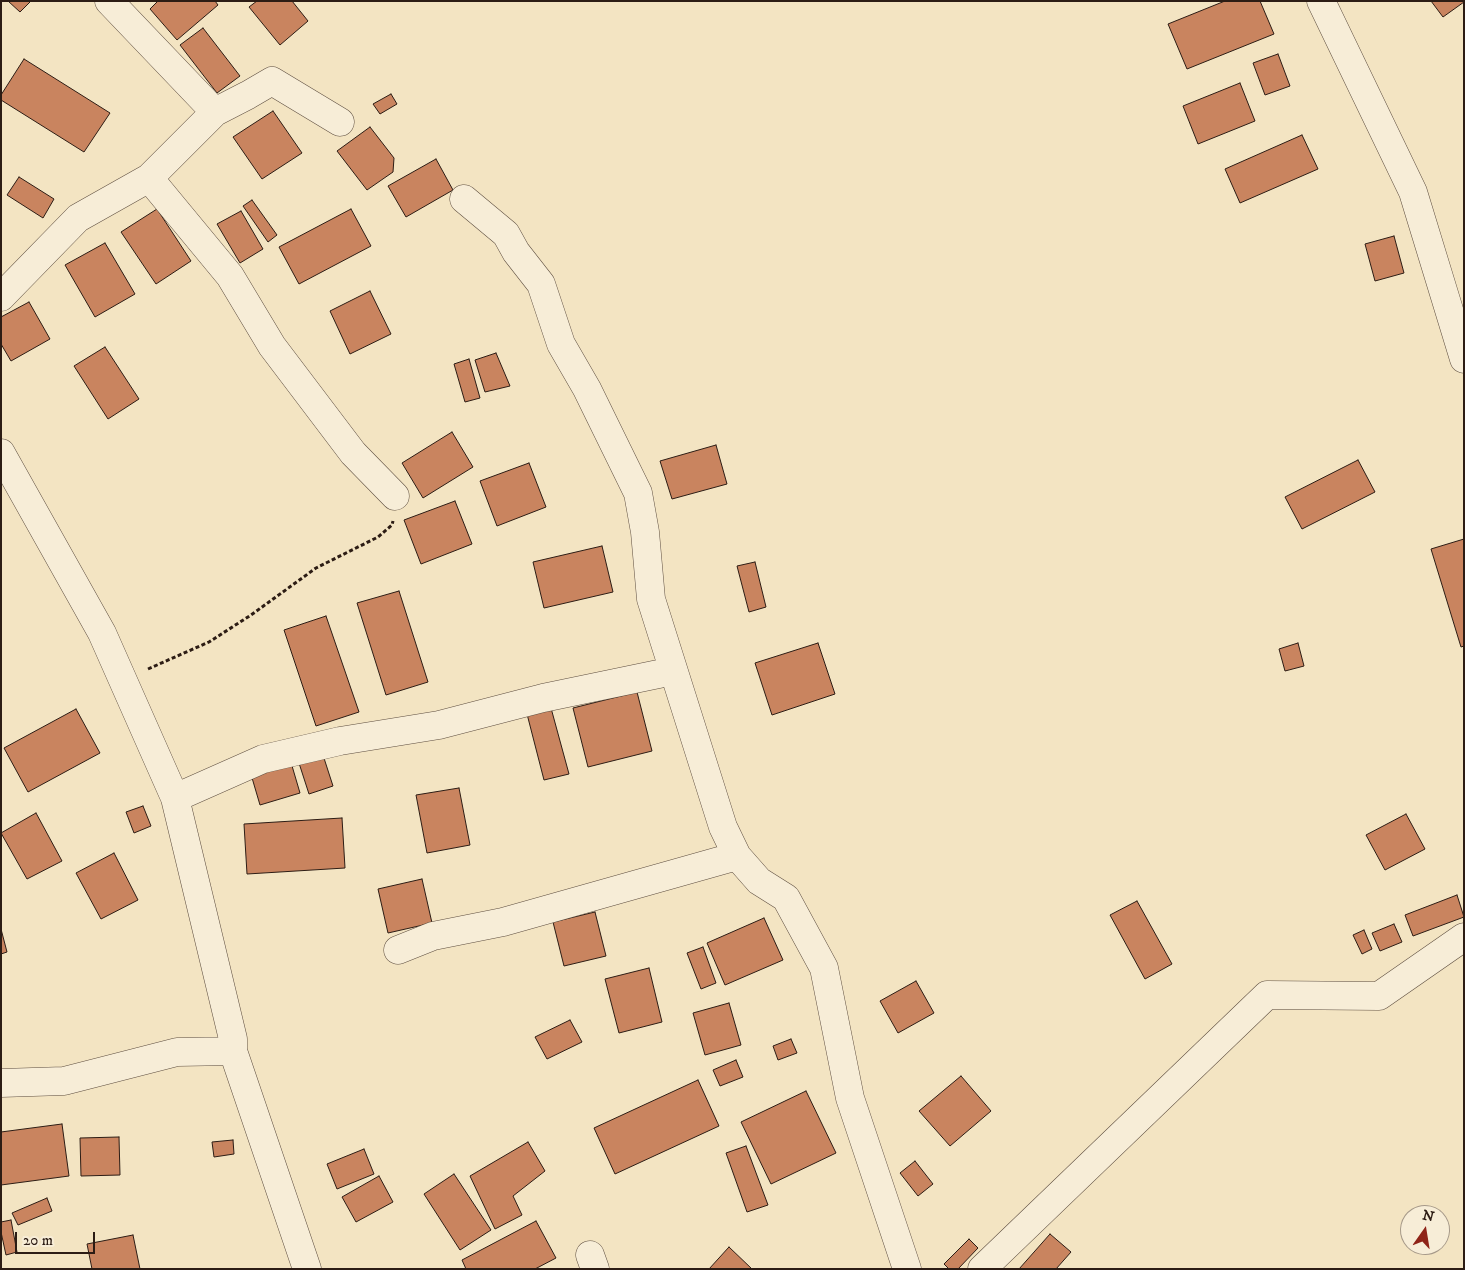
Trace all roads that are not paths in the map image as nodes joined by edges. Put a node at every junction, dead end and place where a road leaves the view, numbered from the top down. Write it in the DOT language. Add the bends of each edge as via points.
graph roads {
  1 [pos="108,1"];
  2 [pos="1320,1"];
  3 [pos="215,112"];
  4 [pos="340,122"];
  5 [pos="149,178"];
  6 [pos="464,198"];
  7 [pos="1,297"];
  8 [pos="1464,359"];
  9 [pos="1,453"];
  10 [pos="395,496"];
  11 [pos="673,671"];
  12 [pos="175,798"];
  13 [pos="737,856"];
  14 [pos="1464,937"];
  15 [pos="398,950"];
  16 [pos="234,1051"];
  17 [pos="1,1083"];
  18 [pos="307,1269"];
  19 [pos="907,1269"];
  20 [pos="982,1269"];
  1 -- 3 [label="street"];
  2 -- 8 [label="street" via="1413,192"];
  3 -- 4 [label="street" via="272,81"];
  3 -- 5 [label="street"];
  5 -- 7 [label="street" via="78,218"];
  5 -- 10 [label="street" via="230,276 272,346 353,454"];
  6 -- 11 [label="street" via="506,234 541,284 561,344 638,493 651,599"];
  9 -- 12 [label="street" via="102,633"];
  11 -- 12 [label="street" via="543,698 439,725 263,759"];
  11 -- 13 [label="street" via="723,827"];
  12 -- 16 [label="street"];
  13 -- 15 [label="street" via="503,922 433,936"];
  13 -- 19 [label="street" via="759,881 786,898 824,968 850,1098"];
  14 -- 20 [label="street" via="1378,996 1267,995"];
  16 -- 17 [label="street" via="177,1052 64,1081"];
  16 -- 18 [label="street"];
}
